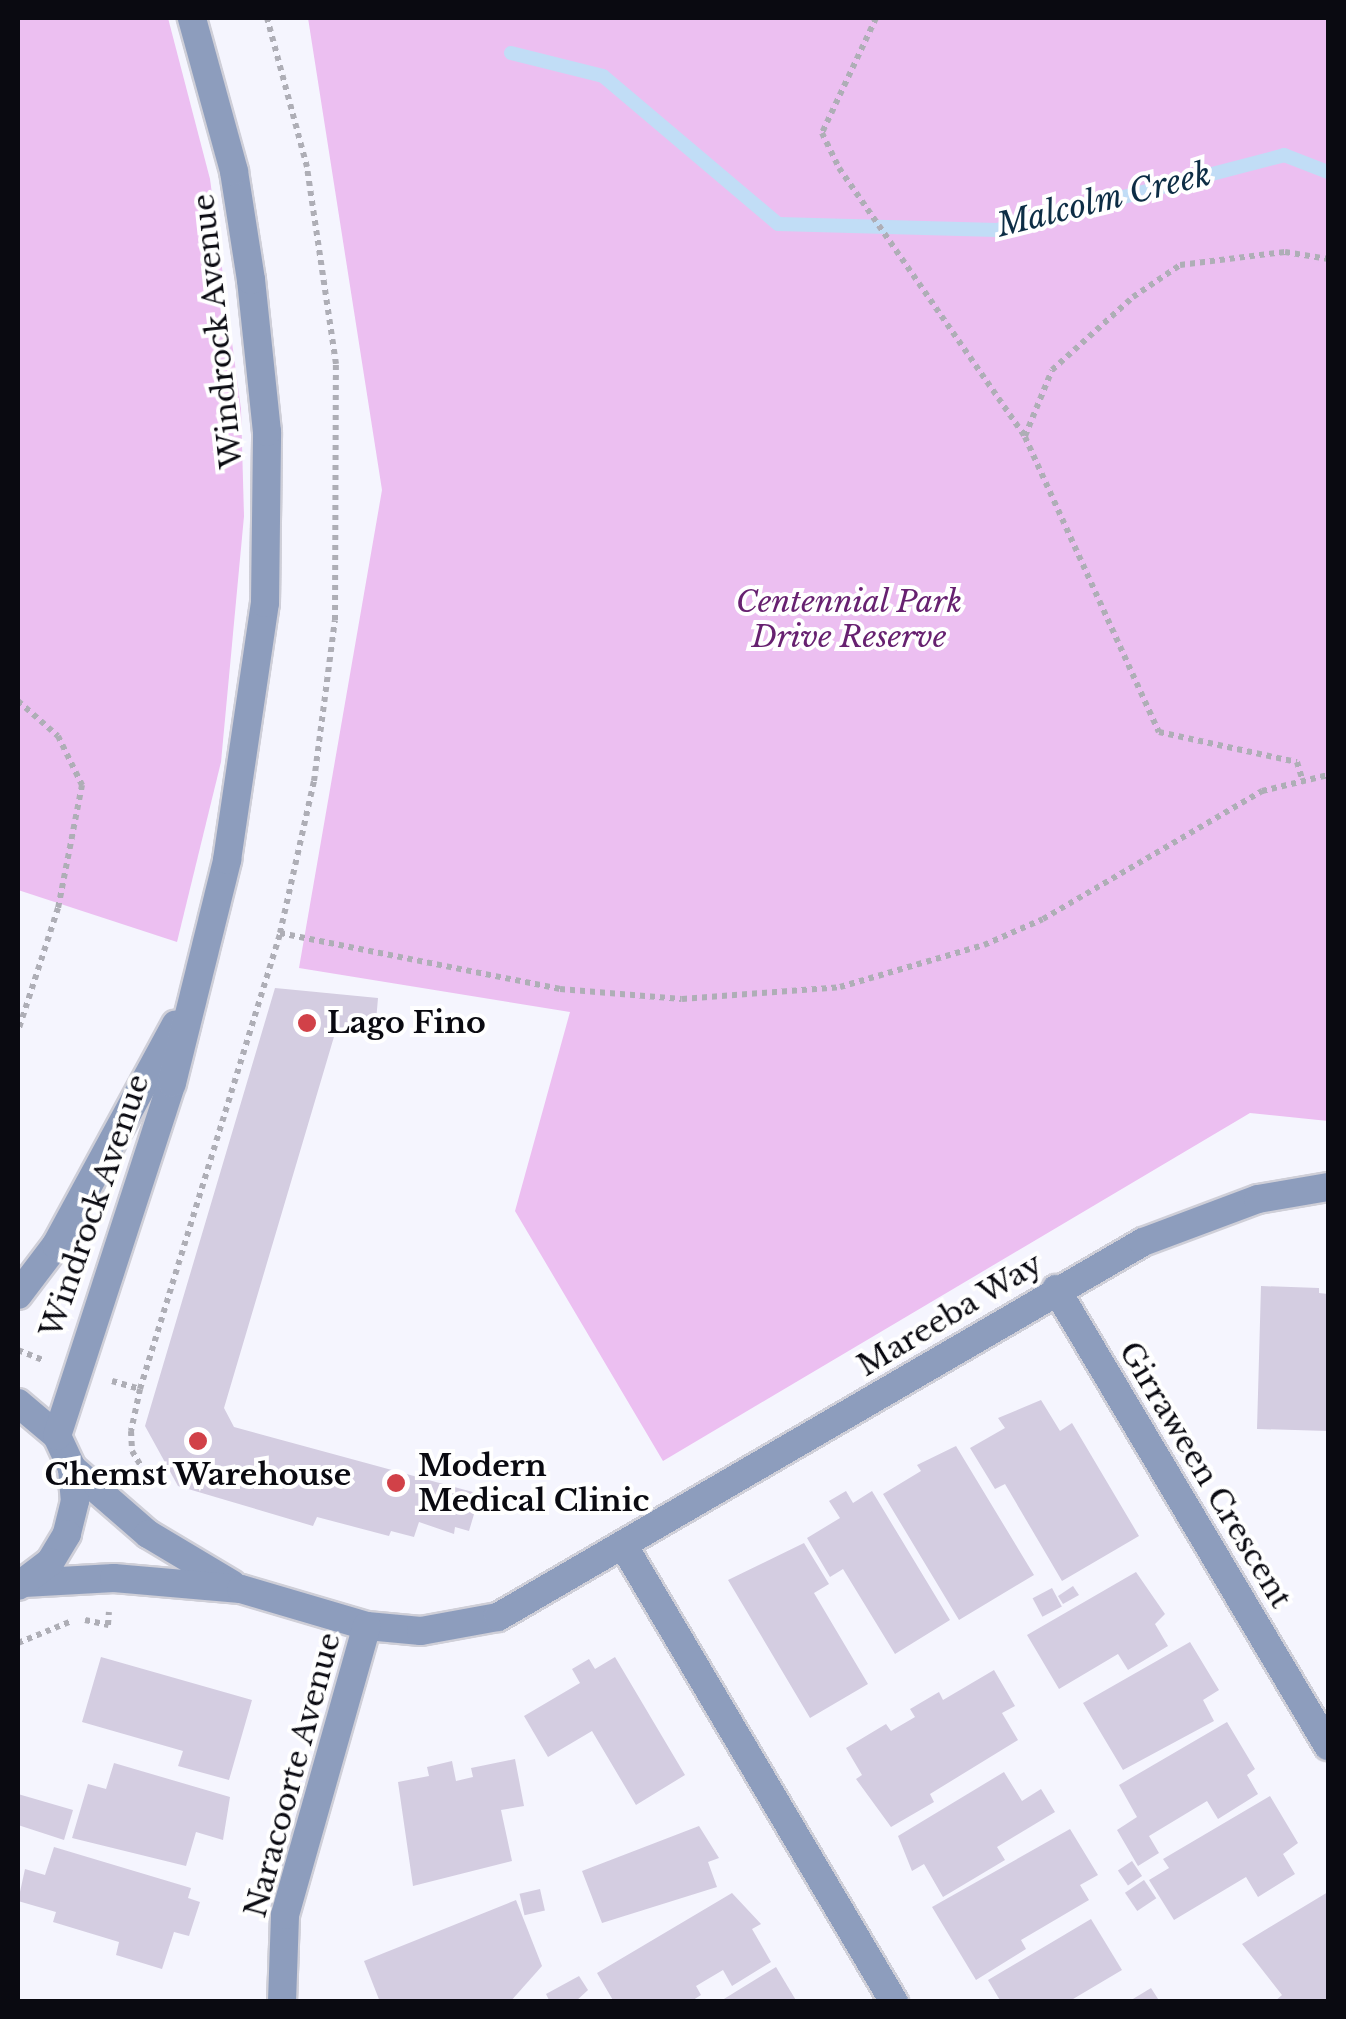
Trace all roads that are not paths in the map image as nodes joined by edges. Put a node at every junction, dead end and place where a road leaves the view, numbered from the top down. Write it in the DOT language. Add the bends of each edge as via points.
graph roads {
  1 [pos="192,18"];
  2 [pos="192,996"];
  3 [pos="1328,1187"];
  4 [pos="1056,1289"];
  5 [pos="18,1295"];
  6 [pos="18,1403"];
  7 [pos="57,1436"];
  8 [pos="72,1468"];
  9 [pos="625,1548"];
  10 [pos="21,1585"];
  11 [pos="241,1589"];
  12 [pos="367,1626"];
  13 [pos="1328,1746"];
  14 [pos="282,2002"];
  15 [pos="894,2002"];
  1 -- 2 [label="street, Windrock Avenue" via="234,171 267,432 265,602 247,755"];
  2 -- 5 [label="street, Windrock Avenue" via="56,1245"];
  2 -- 7 [label="street, Windrock Avenue" via="172,1084"];
  3 -- 4 [label="street, Mareeba Way" via="1200,1217"];
  4 -- 9 [label="street, Mareeba Way"];
  4 -- 13 [label="street, Girraween Crescent"];
  6 -- 7 [label="street"];
  7 -- 8 [label="street"];
  8 -- 10 [label="street" via="75,1501 67,1534 50,1562"];
  8 -- 11 [label="street, Mareeba Way" via="148,1534"];
  9 -- 12 [label="street, Mareeba Way" via="498,1618 421,1631"];
  9 -- 15 [label="street"];
  10 -- 11 [label="street, Mareeba Way" via="114,1578"];
  11 -- 12 [label="street, Mareeba Way"];
  12 -- 14 [label="street, Naracoorte Avenue" via="284,1914"];
}
